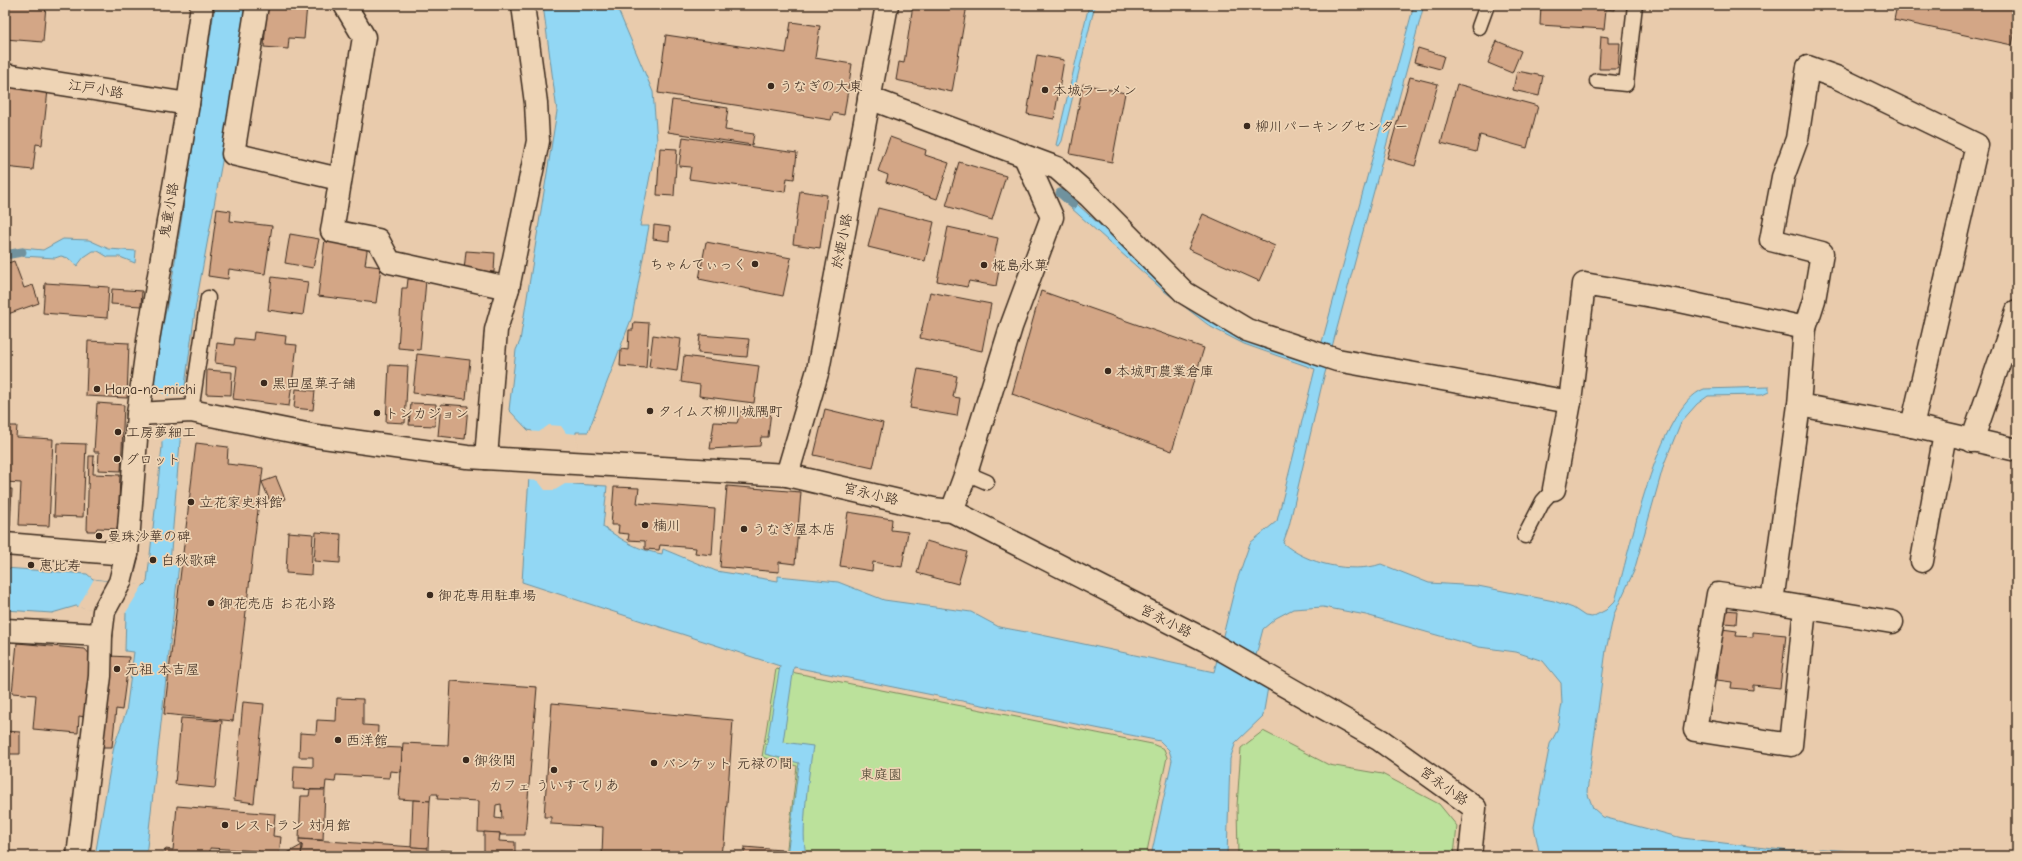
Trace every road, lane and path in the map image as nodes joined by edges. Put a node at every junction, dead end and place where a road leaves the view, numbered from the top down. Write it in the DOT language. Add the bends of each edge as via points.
graph roads {
  1 [pos="202,5"];
  2 [pos="257,5"];
  3 [pos="345,5"];
  4 [pos="523,5"];
  5 [pos="887,5"];
  6 [pos="1487,5"];
  7 [pos="1635,5"];
  8 [pos="1480,27"];
  9 [pos="5,75"];
  10 [pos="1597,81"];
  11 [pos="869,98"];
  12 [pos="188,104"];
  13 [pos="1025,157"];
  14 [pos="339,179"];
  15 [pos="508,288"];
  16 [pos="208,298"];
  17 [pos="2017,311"];
  18 [pos="1805,328"];
  19 [pos="1570,402"];
  20 [pos="1799,405"];
  21 [pos="189,411"];
  22 [pos="148,414"];
  23 [pos="1912,426"];
  24 [pos="1945,434"];
  25 [pos="1972,441"];
  26 [pos="2017,450"];
  27 [pos="486,458"];
  28 [pos="966,473"];
  29 [pos="787,475"];
  30 [pos="987,482"];
  31 [pos="1554,489"];
  32 [pos="952,511"];
  33 [pos="1525,536"];
  34 [pos="5,544"];
  35 [pos="127,554"];
  36 [pos="1922,561"];
  37 [pos="1772,602"];
  38 [pos="1805,608"];
  39 [pos="1892,622"];
  40 [pos="5,630"];
  41 [pos="101,635"];
  42 [pos="78,856"];
  43 [pos="1470,856"];
  1 -- 12 [label="street, 鬼童小路"];
  2 -- 14 [label="street" via="233,154"];
  3 -- 14 [label="street" via="364,37"];
  4 -- 15 [label="street" via="536,103 538,141"];
  5 -- 11 [label="street, 於姫小路"];
  6 -- 8 [label="lane"];
  7 -- 10 [label="lane" via="1626,84"];
  9 -- 12 [label="street, 江戸小路"];
  11 -- 13 [label="street"];
  11 -- 29 [label="street, 於姫小路" via="818,370"];
  12 -- 22 [label="street, 鬼童小路" via="156,287"];
  13 -- 19 [label="street" via="1057,168 1089,196 1185,292 1247,330 1337,360"];
  13 -- 28 [label="street" via="1052,217 1011,327"];
  14 -- 15 [label="street" via="332,231 378,240 390,262"];
  15 -- 27 [label="street" via="496,330"];
  16 -- 21 [label="lane"];
  17 -- 25 [label="street"];
  18 -- 19 [label="street" via="1680,301 1584,284"];
  18 -- 20 [label="street"];
  18 -- 23 [label="street" via="1814,300 1822,253 1771,240 1783,177 1797,138 1808,67 1836,77 1977,145"];
  19 -- 31 [label="street"];
  20 -- 23 [label="street"];
  20 -- 37 [label="street"];
  21 -- 22 [label="street, 宮永小路"];
  21 -- 27 [label="street, 宮永小路" via="316,436"];
  22 -- 35 [label="street, 鬼童小路"];
  23 -- 24 [label="street"];
  24 -- 25 [label="street"];
  24 -- 36 [label="street"];
  25 -- 26 [label="street"];
  27 -- 29 [label="street, 宮永小路"];
  28 -- 30 [label="lane"];
  28 -- 32 [label="street"];
  29 -- 32 [label="street, 宮永小路"];
  31 -- 33 [label="lane" via="1542,501"];
  32 -- 43 [label="street, 宮永小路" via="1205,640 1380,740 1475,808"];
  34 -- 35 [label="street"];
  35 -- 41 [label="street, 鬼童小路" via="120,582 104,611"];
  37 -- 38 [label="street"];
  37 -- 38 [label="street" via="1718,594 1695,730 1791,745"];
  38 -- 39 [label="street"];
  40 -- 41 [label="street"];
  41 -- 42 [label="street" via="100,676"];
}
